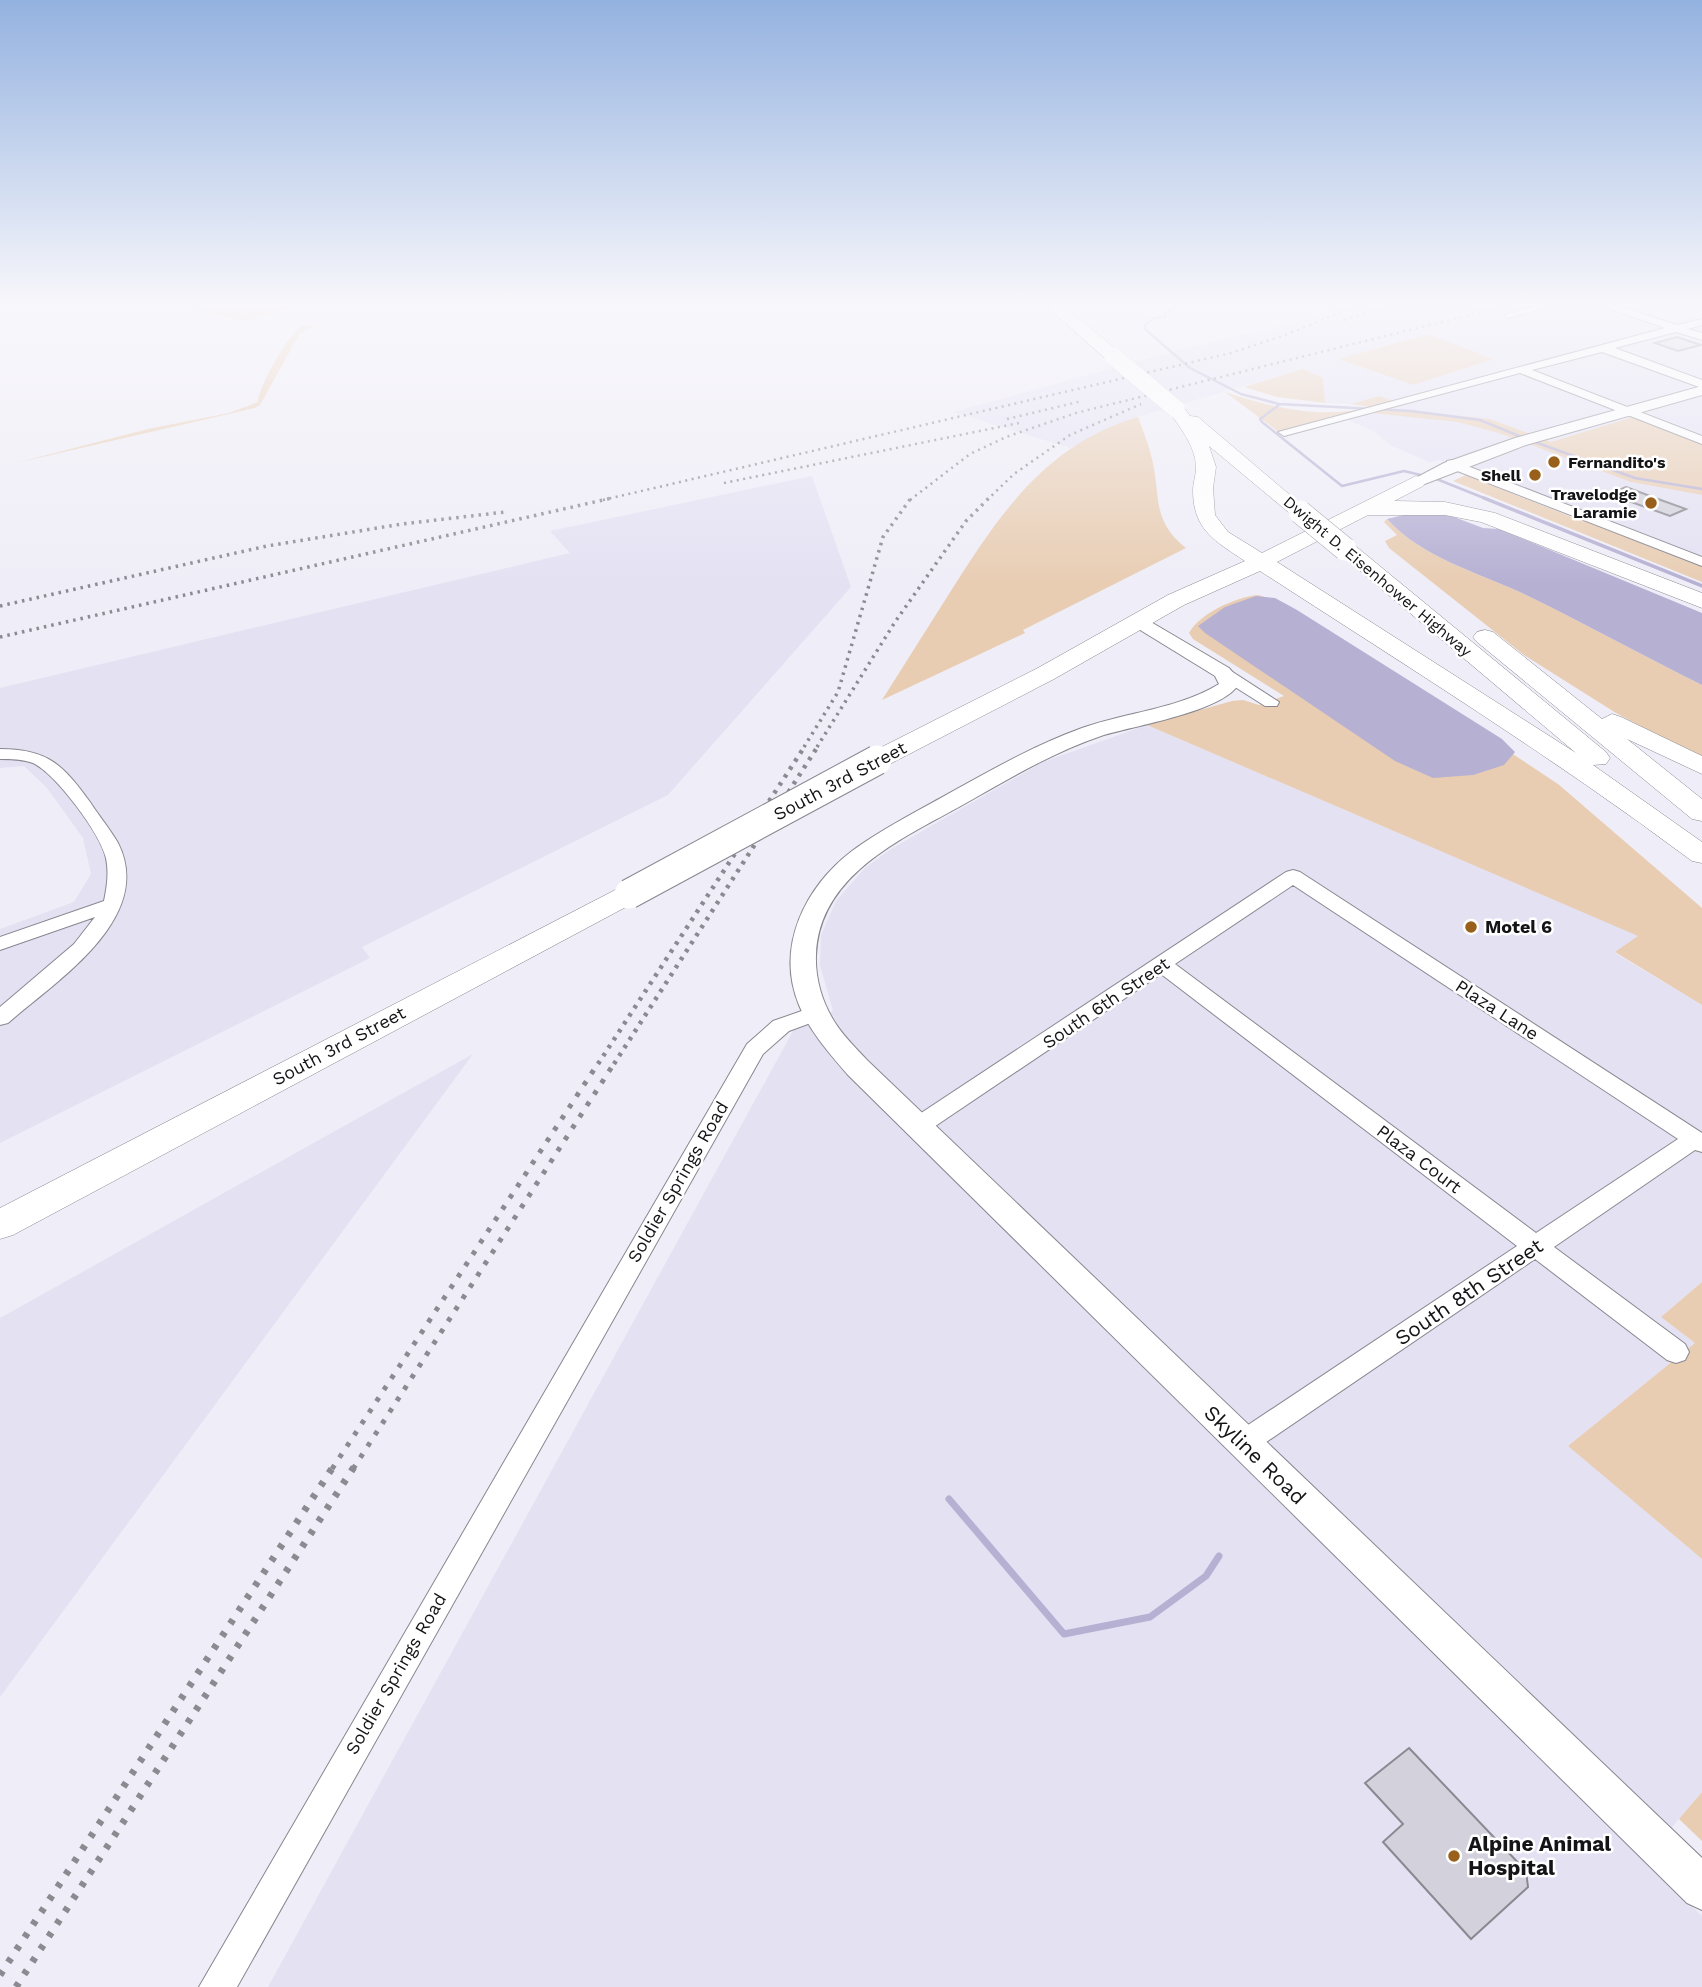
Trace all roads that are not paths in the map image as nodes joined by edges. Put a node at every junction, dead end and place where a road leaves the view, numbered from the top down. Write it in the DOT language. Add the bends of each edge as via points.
graph roads {
  1 [pos="1180,399"];
  2 [pos="1183,399"];
  3 [pos="1412,399"];
  4 [pos="1599,399"];
  5 [pos="1671,399"];
  6 [pos="1187,403"];
  7 [pos="1630,410"];
  8 [pos="1284,432"];
  9 [pos="1702,434"];
  10 [pos="1702,440"];
  11 [pos="1516,443"];
  12 [pos="1269,461"];
  13 [pos="1452,464"];
  14 [pos="1423,478"];
  15 [pos="1321,503"];
  16 [pos="1355,533"];
  17 [pos="1221,536"];
  18 [pos="1540,536"];
  19 [pos="1261,562"];
  20 [pos="1702,562"];
  21 [pos="1188,594"];
  22 [pos="1702,595"];
  23 [pos="1702,601"];
  24 [pos="1166,606"];
  25 [pos="1329,608"];
  26 [pos="1139,621"];
  27 [pos="1466,622"];
  28 [pos="1222,672"];
  29 [pos="1271,702"];
  30 [pos="3,754"];
  31 [pos="1702,766"];
  32 [pos="1702,813"];
  33 [pos="1702,846"];
  34 [pos="1702,855"];
  35 [pos="1293,876"];
  36 [pos="111,905"];
  37 [pos="5,944"];
  38 [pos="1162,965"];
  39 [pos="816,1013"];
  40 [pos="0,1018"];
  41 [pos="917,1127"];
  42 [pos="1699,1142"];
  43 [pos="0,1225"];
  44 [pos="1537,1247"];
  45 [pos="1676,1352"];
  46 [pos="1243,1443"];
  47 [pos="1702,1888"];
  48 [pos="217,1987"];
  1 -- 6 [label="highway, Dwight D. Eisenhower Highway, bridge"];
  2 -- 6 [label="highway, Dwight D. Eisenhower Highway"];
  3 -- 8 [label="street"];
  4 -- 7 [label="street"];
  5 -- 7 [label="main road, South 3rd Street"];
  6 -- 12 [label="highway, Dwight D. Eisenhower Highway"];
  6 -- 16 [label="highway, Dwight D. Eisenhower Highway, bridge" via="1300,512"];
  6 -- 17 [label="highway" via="1206,467 1205,516"];
  7 -- 9 [label="street"];
  7 -- 10 [label="street"];
  7 -- 11 [label="main road, South 3rd Street"];
  11 -- 13 [label="main road, South 3rd Street"];
  13 -- 14 [label="main road, South 3rd Street"];
  13 -- 20 [label="street"];
  14 -- 16 [label="highway, South 3rd Street"];
  14 -- 18 [label="highway"];
  14 -- 22 [label="highway"];
  15 -- 16 [label="highway, Dwight D. Eisenhower Highway"];
  16 -- 18 [label="highway" via="1393,507 1453,508"];
  16 -- 19 [label="highway, South 3rd Street"];
  16 -- 27 [label="highway, Dwight D. Eisenhower Highway"];
  16 -- 33 [label="highway, Dwight D. Eisenhower Highway"];
  17 -- 19 [label="highway"];
  17 -- 21 [label="highway" via="1229,560"];
  18 -- 23 [label="highway"];
  19 -- 21 [label="highway, South 3rd Street"];
  19 -- 25 [label="highway"];
  21 -- 24 [label="highway, South 3rd Street"];
  24 -- 25 [label="highway" via="1249,586 1287,591"];
  24 -- 26 [label="highway, South 3rd Street"];
  25 -- 34 [label="highway" via="1541,742"];
  26 -- 28 [label="main road"];
  26 -- 43 [label="highway, South 3rd Street, bridge"];
  27 -- 31 [label="highway" via="1585,707"];
  27 -- 32 [label="highway, Dwight D. Eisenhower Highway"];
  28 -- 29 [label="street"];
  28 -- 39 [label="main road" via="1230,681 1222,692 1116,723 1039,754 906,827 853,863 822,894 807,926 803,970"];
  30 -- 36 [label="street" via="36,758 62,777 108,842 119,873"];
  35 -- 38 [label="street, South 6th Street"];
  35 -- 42 [label="street, Plaza Lane"];
  36 -- 37 [label="street"];
  36 -- 40 [label="street" via="84,945"];
  38 -- 41 [label="street, South 6th Street"];
  38 -- 44 [label="street, Plaza Court"];
  39 -- 41 [label="main road, Skyline Road" via="858,1069"];
  39 -- 48 [label="street, Soldier Springs Road" via="781,1026 755,1049"];
  41 -- 46 [label="main road, Skyline Road"];
  42 -- 44 [label="street, South 8th Street"];
  44 -- 45 [label="street, Plaza Court"];
  44 -- 46 [label="street, South 8th Street"];
  46 -- 47 [label="main road, Skyline Road"];
}
